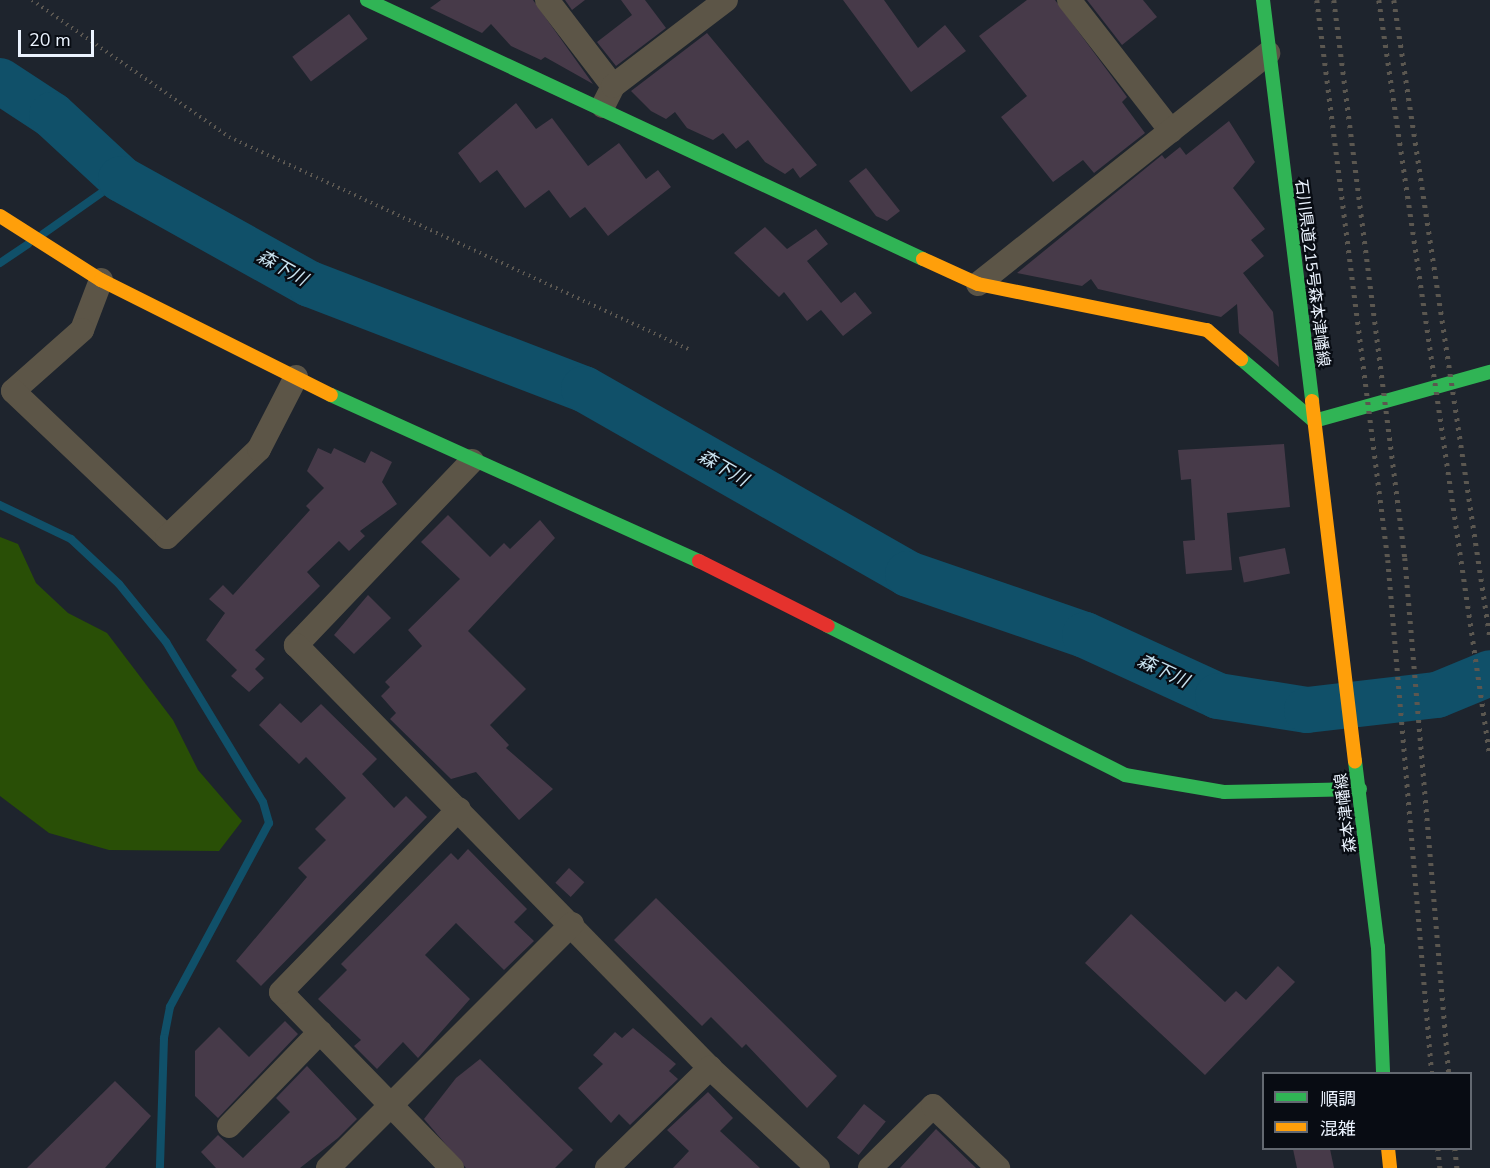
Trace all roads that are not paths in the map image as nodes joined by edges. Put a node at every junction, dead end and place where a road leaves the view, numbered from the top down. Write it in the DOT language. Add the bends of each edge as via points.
graph roads {
  1 [pos="367,0"];
  2 [pos="547,0"];
  3 [pos="726,0"];
  4 [pos="1069,0"];
  5 [pos="1263,0"];
  6 [pos="1268,53"];
  7 [pos="608,96"];
  8 [pos="1171,131"];
  9 [pos="0,216"];
  10 [pos="101,280"];
  11 [pos="978,284"];
  12 [pos="1490,372"];
  13 [pos="296,377"];
  14 [pos="1314,421"];
  15 [pos="472,461"];
  16 [pos="1330,549"];
  17 [pos="1360,789"];
  18 [pos="459,809"];
  19 [pos="572,924"];
  20 [pos="320,1032"];
  21 [pos="710,1068"];
  22 [pos="1383,1072"];
  23 [pos="392,1106"];
  24 [pos="229,1126"];
  25 [pos="1388,1150"];
  26 [pos="328,1168"];
  27 [pos="453,1168"];
  28 [pos="607,1168"];
  29 [pos="818,1168"];
  30 [pos="870,1168"];
  31 [pos="998,1168"];
  32 [pos="1390,1168"];
  1 -- 7 [label="street"];
  2 -- 7 [label="street"];
  3 -- 7 [label="street"];
  4 -- 8 [label="street"];
  5 -- 6 [label="street, 石川県道215号森本津幡線"];
  6 -- 8 [label="street"];
  6 -- 14 [label="street, 石川県道215号森本津幡線"];
  7 -- 11 [label="street"];
  8 -- 11 [label="street"];
  9 -- 10 [label="street"];
  10 -- 13 [label="street"];
  10 -- 13 [label="street" via="82,330 13,391 167,537 259,449"];
  11 -- 14 [label="street" via="1206,330"];
  12 -- 14 [label="street"];
  13 -- 15 [label="street"];
  14 -- 16 [label="street, 石川県道215号森本津幡線"];
  15 -- 17 [label="street" via="632,527 1125,775 1224,792"];
  15 -- 18 [label="street" via="296,645"];
  16 -- 17 [label="street, 森本津幡線"];
  17 -- 22 [label="street, 森本津幡線" via="1378,947"];
  18 -- 19 [label="street"];
  18 -- 20 [label="street" via="281,992"];
  19 -- 21 [label="street"];
  19 -- 23 [label="street"];
  20 -- 23 [label="street"];
  20 -- 24 [label="street"];
  21 -- 28 [label="street"];
  21 -- 29 [label="street"];
  23 -- 26 [label="street"];
  23 -- 27 [label="street"];
  25 -- 32 [label="street"];
  30 -- 31 [label="street" via="933,1106"];
}
